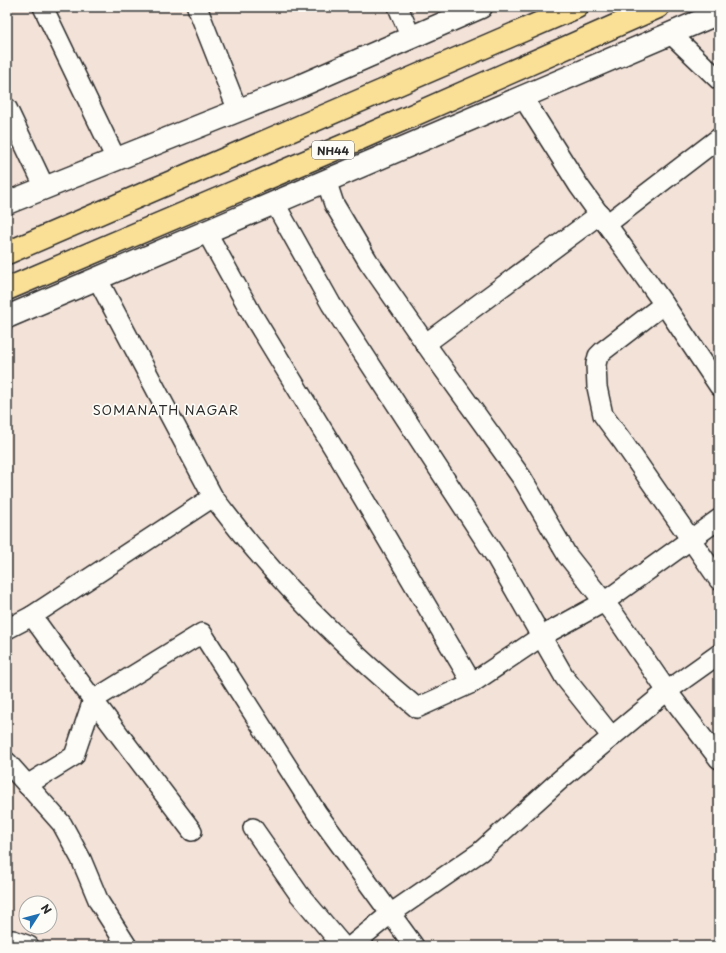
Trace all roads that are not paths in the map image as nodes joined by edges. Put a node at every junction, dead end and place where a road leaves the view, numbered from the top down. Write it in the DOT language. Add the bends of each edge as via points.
graph roads {
  1 [pos="43,7"];
  2 [pos="197,7"];
  3 [pos="398,7"];
  4 [pos="577,7"];
  5 [pos="658,7"];
  6 [pos="469,9"];
  7 [pos="719,12"];
  8 [pos="670,33"];
  9 [pos="411,37"];
  10 [pos="719,80"];
  11 [pos="522,96"];
  12 [pos="7,108"];
  13 [pos="238,110"];
  14 [pos="719,138"];
  15 [pos="116,160"];
  16 [pos="326,180"];
  17 [pos="45,188"];
  18 [pos="274,202"];
  19 [pos="7,203"];
  20 [pos="603,219"];
  21 [pos="206,231"];
  22 [pos="7,252"];
  23 [pos="97,278"];
  24 [pos="7,289"];
  25 [pos="664,304"];
  26 [pos="7,317"];
  27 [pos="425,344"];
  28 [pos="719,386"];
  29 [pos="213,498"];
  30 [pos="719,519"];
  31 [pos="692,539"];
  32 [pos="719,580"];
  33 [pos="604,602"];
  34 [pos="32,616"];
  35 [pos="7,629"];
  36 [pos="542,636"];
  37 [pos="719,654"];
  38 [pos="472,683"];
  39 [pos="667,691"];
  40 [pos="93,700"];
  41 [pos="612,737"];
  42 [pos="719,759"];
  43 [pos="7,762"];
  44 [pos="27,785"];
  45 [pos="253,828"];
  46 [pos="192,831"];
  47 [pos="390,914"];
  48 [pos="127,946"];
  49 [pos="343,946"];
  50 [pos="351,946"];
  51 [pos="414,946"];
  1 -- 15 [label="street"];
  2 -- 13 [label="street"];
  3 -- 9 [label="street"];
  4 -- 22 [label="highway, NH44"];
  5 -- 24 [label="highway, NH44" via="359,139"];
  6 -- 9 [label="street"];
  7 -- 8 [label="street"];
  8 -- 10 [label="street"];
  8 -- 11 [label="street"];
  9 -- 13 [label="street"];
  11 -- 16 [label="street"];
  11 -- 20 [label="street"];
  12 -- 17 [label="street"];
  13 -- 15 [label="street"];
  14 -- 20 [label="street"];
  15 -- 17 [label="street"];
  16 -- 18 [label="street"];
  16 -- 27 [label="street" via="334,204 368,261"];
  17 -- 19 [label="street"];
  18 -- 21 [label="street"];
  18 -- 36 [label="street" via="331,304 496,557"];
  20 -- 25 [label="street"];
  20 -- 27 [label="street"];
  21 -- 23 [label="street"];
  21 -- 38 [label="street" via="253,316"];
  23 -- 26 [label="street"];
  23 -- 29 [label="street"];
  25 -- 28 [label="street"];
  25 -- 31 [label="street" via="598,356 597,387 603,415"];
  27 -- 33 [label="street" via="522,478 567,555"];
  29 -- 34 [label="street"];
  29 -- 38 [label="street" via="257,553 309,608 369,668 417,708"];
  30 -- 31 [label="street"];
  31 -- 32 [label="street"];
  31 -- 33 [label="street"];
  33 -- 36 [label="street"];
  33 -- 39 [label="street"];
  34 -- 35 [label="street"];
  34 -- 40 [label="street"];
  36 -- 38 [label="street"];
  36 -- 41 [label="street" via="565,678"];
  37 -- 39 [label="street"];
  39 -- 41 [label="street"];
  39 -- 42 [label="street"];
  40 -- 44 [label="street" via="74,756"];
  40 -- 46 [label="street"];
  40 -- 47 [label="street" via="202,633 317,813"];
  41 -- 47 [label="street" via="480,852"];
  43 -- 44 [label="street"];
  44 -- 48 [label="street" via="62,824 99,902"];
  45 -- 49 [label="street" via="299,894"];
  47 -- 50 [label="street"];
  47 -- 51 [label="street"];
}
